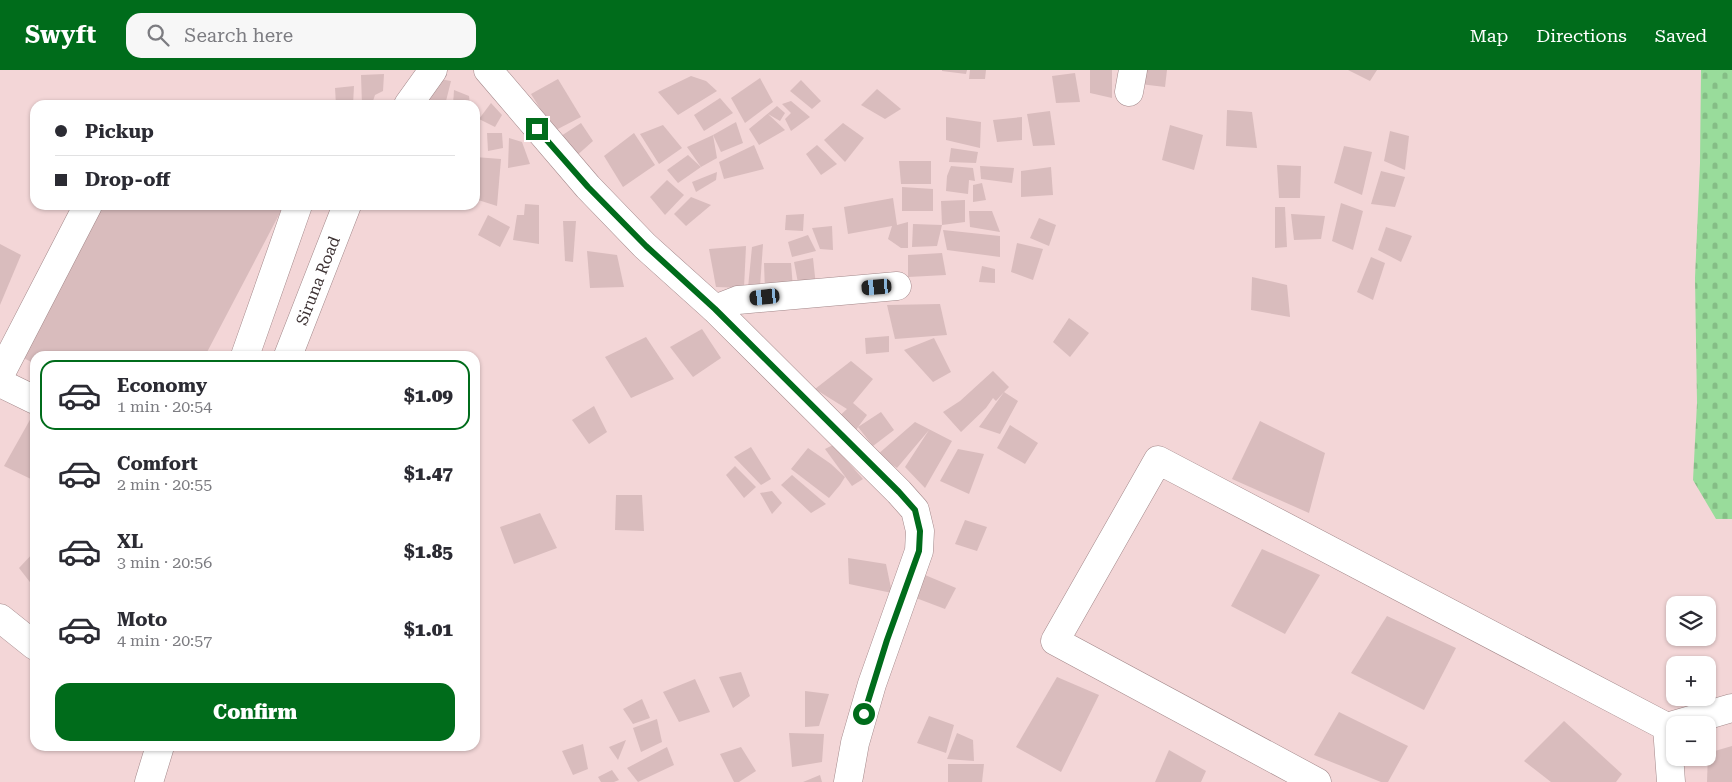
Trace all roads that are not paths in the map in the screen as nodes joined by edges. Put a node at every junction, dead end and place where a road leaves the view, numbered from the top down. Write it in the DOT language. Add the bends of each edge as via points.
graph roads {
  1 [pos="433,70"];
  2 [pos="488,70"];
  3 [pos="412,100"];
  4 [pos="85,210"];
  5 [pos="296,210"];
  6 [pos="345,210"];
  7 [pos="897,286"];
  8 [pos="715,309"];
  9 [pos="247,351"];
  10 [pos="290,351"];
  11 [pos="0,376"];
  12 [pos="0,383"];
  13 [pos="30,398"];
  14 [pos="0,618"];
  15 [pos="30,642"];
  16 [pos="1732,708"];
  17 [pos="1705,716"];
  18 [pos="1666,726"];
  19 [pos="158,751"];
  20 [pos="1670,766"];
  21 [pos="149,782"];
  22 [pos="848,782"];
  23 [pos="1317,782"];
  24 [pos="1671,782"];
  1 -- 3 [label="street"];
  2 -- 8 [label="street" via="588,187"];
  4 -- 11 [label="street"];
  5 -- 9 [label="street"];
  6 -- 10 [label="street, Siruna Road"];
  7 -- 8 [label="street" via="738,300"];
  8 -- 22 [label="street" via="915,510 920,531 919,551 872,684"];
  12 -- 13 [label="street"];
  14 -- 15 [label="street"];
  16 -- 17 [label="street"];
  18 -- 23 [label="street" via="1158,460 1055,641"];
  19 -- 21 [label="street"];
  20 -- 24 [label="street"];
}
